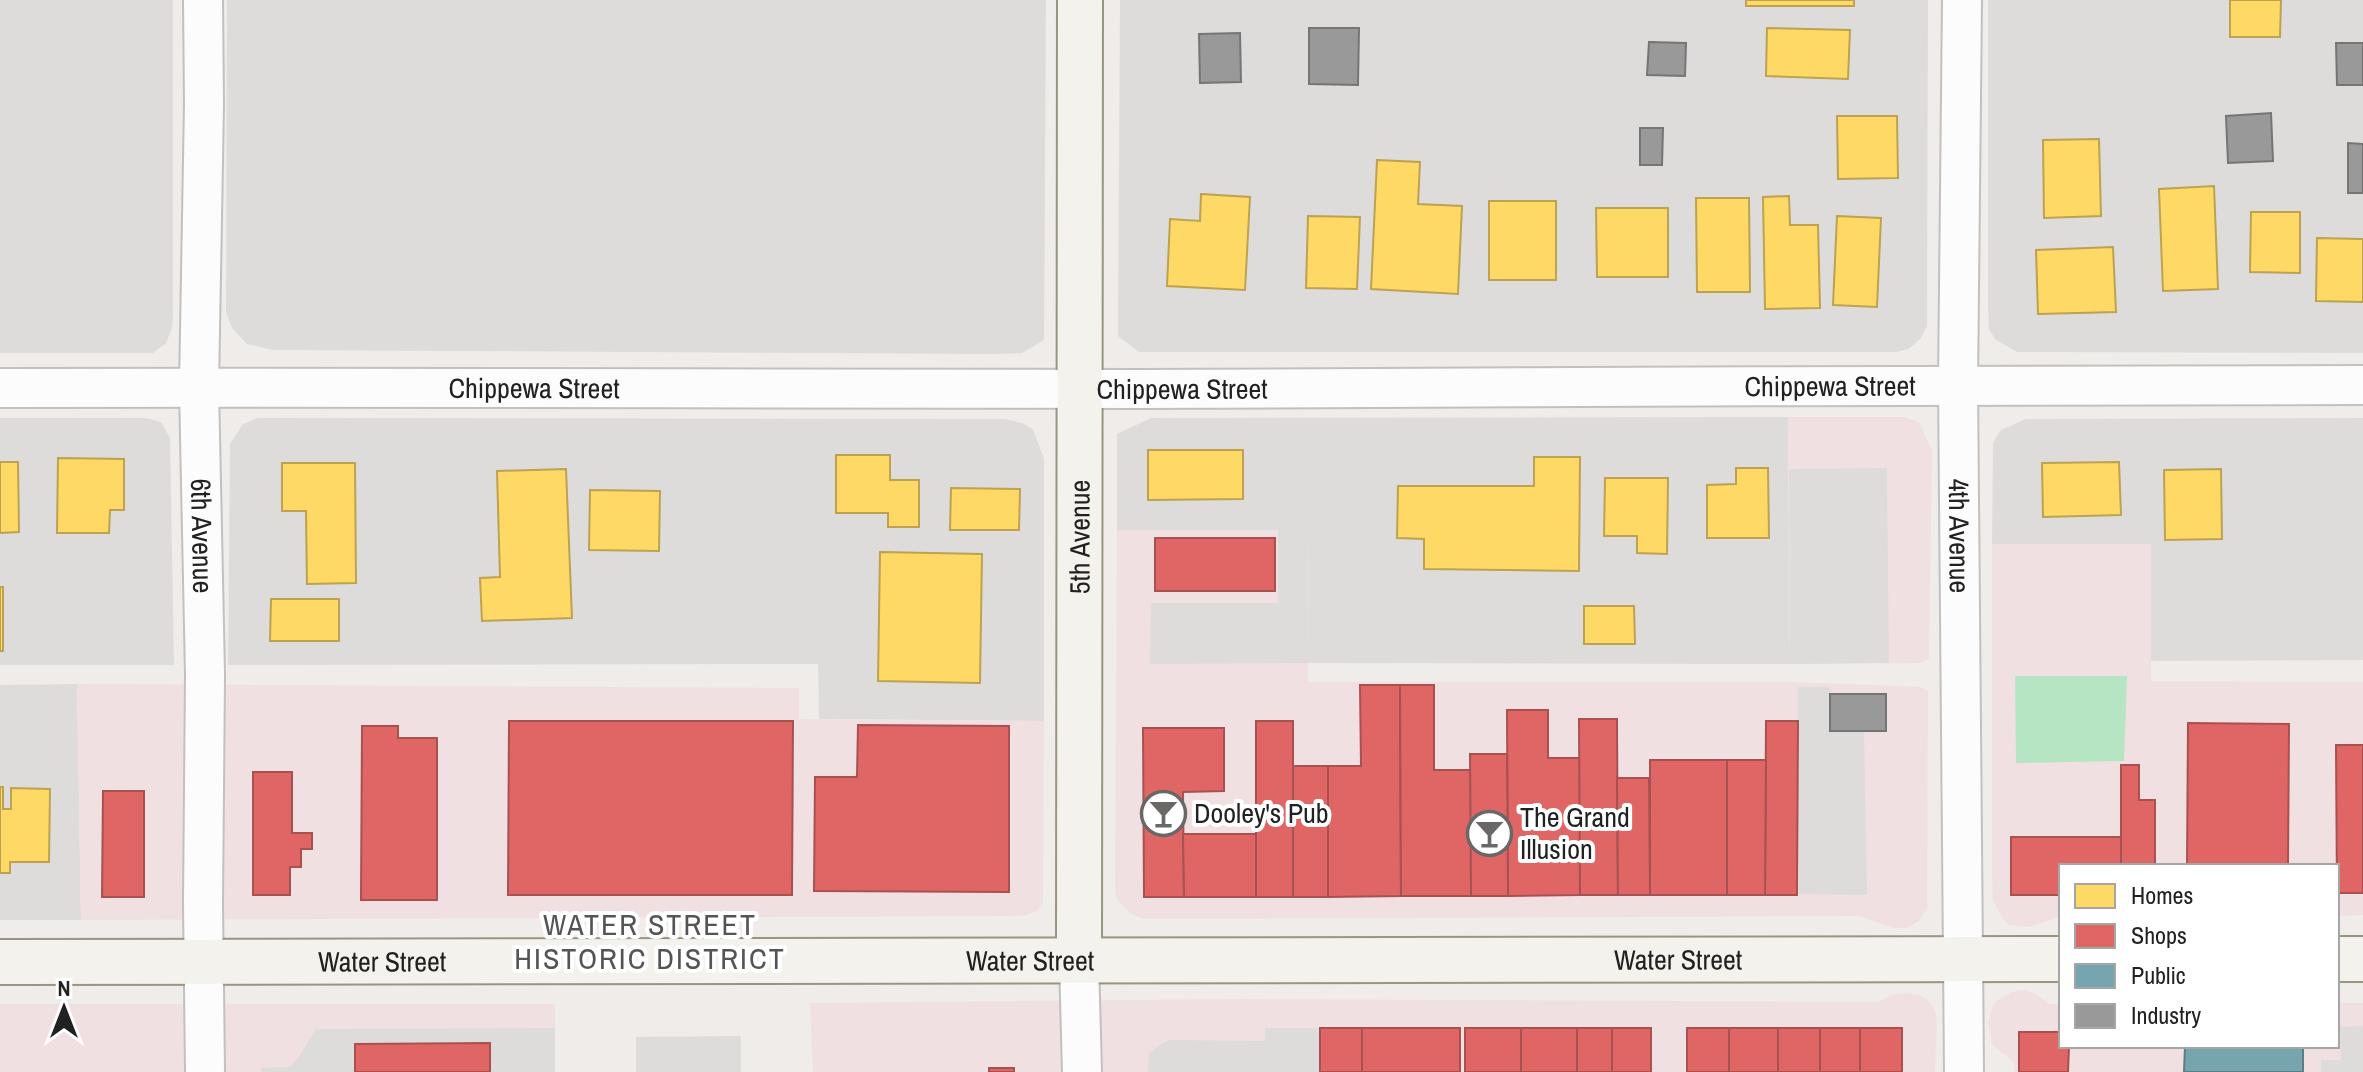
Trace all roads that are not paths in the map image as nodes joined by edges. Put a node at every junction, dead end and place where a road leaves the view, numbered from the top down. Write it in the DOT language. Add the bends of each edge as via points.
graph roads {
  1 [pos="203,0"];
  2 [pos="1080,0"];
  3 [pos="1962,0"];
  4 [pos="1958,384"];
  5 [pos="2363,385"];
  6 [pos="199,387"];
  7 [pos="0,388"];
  8 [pos="1080,389"];
  9 [pos="2059,959"];
  10 [pos="2339,959"];
  11 [pos="2363,959"];
  12 [pos="1963,960"];
  13 [pos="1079,961"];
  14 [pos="0,962"];
  15 [pos="205,962"];
  16 [pos="205,1072"];
  17 [pos="1082,1072"];
  18 [pos="1964,1072"];
  1 -- 6 [label="street, 6th Avenue"];
  2 -- 8 [label="main road, 5th Avenue"];
  3 -- 4 [label="street, 4th Avenue"];
  4 -- 5 [label="street, Chippewa Street"];
  4 -- 8 [label="street, Chippewa Street"];
  4 -- 12 [label="street, 4th Avenue"];
  6 -- 7 [label="street, Chippewa Street"];
  6 -- 8 [label="street, Chippewa Street"];
  6 -- 15 [label="street, 6th Avenue"];
  8 -- 13 [label="main road, 5th Avenue"];
  9 -- 12 [label="main road, Water Street"];
  10 -- 11 [label="main road"];
  12 -- 13 [label="main road, Water Street"];
  12 -- 18 [label="street, 4th Avenue"];
  13 -- 15 [label="main road, Water Street"];
  13 -- 17 [label="street, 5th Avenue"];
  14 -- 15 [label="main road, Water Street"];
  15 -- 16 [label="street, 6th Avenue"];
}
